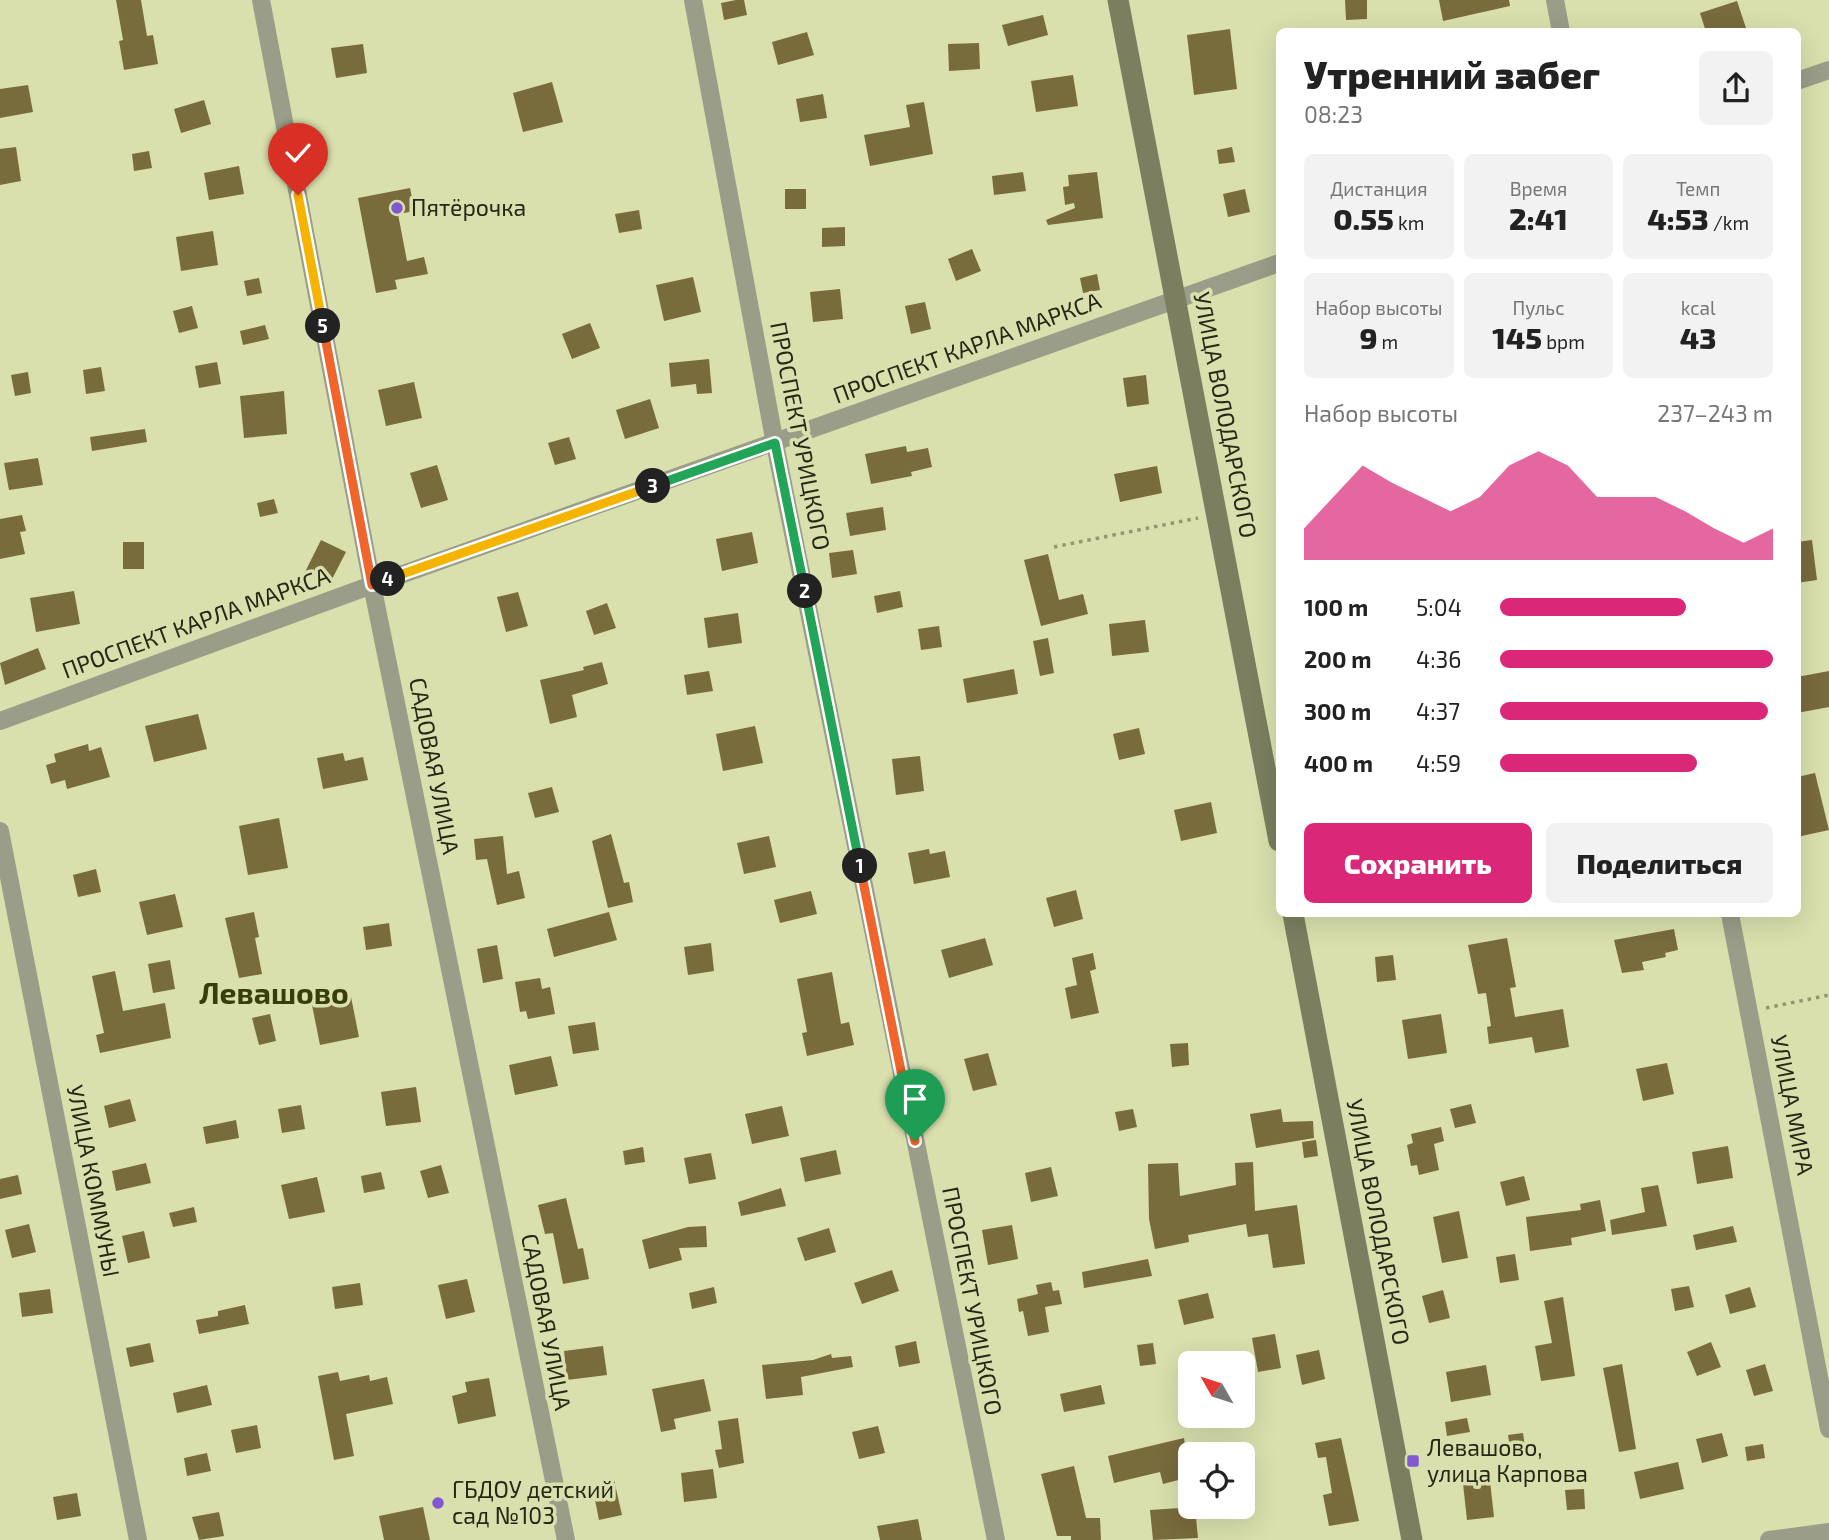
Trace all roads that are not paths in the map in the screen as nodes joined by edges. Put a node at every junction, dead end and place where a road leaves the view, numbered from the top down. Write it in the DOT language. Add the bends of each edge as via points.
graph roads {
  1 [pos="261,0"];
  2 [pos="693,0"];
  3 [pos="1118,0"];
  4 [pos="1555,0"];
  5 [pos="1560,28"];
  6 [pos="1829,70"];
  7 [pos="1801,80"];
  8 [pos="1276,264"];
  9 [pos="1175,300"];
  10 [pos="775,443"];
  11 [pos="372,585"];
  12 [pos="0,721"];
  13 [pos="1276,825"];
  14 [pos="0,831"];
  15 [pos="1294,917"];
  16 [pos="1731,917"];
  17 [pos="1829,1429"];
  18 [pos="1829,1532"];
  19 [pos="138,1540"];
  20 [pos="566,1540"];
  21 [pos="996,1540"];
  22 [pos="1412,1540"];
  23 [pos="1769,1540"];
  1 -- 11 [label="street, САДОВАЯ УЛИЦА"];
  2 -- 10 [label="street, ПРОСПЕКТ УРИЦКОГО"];
  3 -- 9 [label="street, УЛИЦА ВОЛОДАРСКОГО"];
  4 -- 5 [label="street"];
  6 -- 7 [label="street"];
  8 -- 9 [label="street, ПРОСПЕКТ КАРЛА МАРКСА"];
  9 -- 10 [label="street, ПРОСПЕКТ КАРЛА МАРКСА"];
  9 -- 13 [label="street, УЛИЦА ВОЛОДАРСКОГО"];
  10 -- 11 [label="street, ПРОСПЕКТ КАРЛА МАРКСА"];
  10 -- 21 [label="street, ПРОСПЕКТ УРИЦКОГО"];
  11 -- 12 [label="street, ПРОСПЕКТ КАРЛА МАРКСА"];
  11 -- 20 [label="street, САДОВАЯ УЛИЦА"];
  14 -- 19 [label="street, УЛИЦА КОММУНЫ"];
  15 -- 22 [label="street, УЛИЦА ВОЛОДАРСКОГО"];
  16 -- 17 [label="street, УЛИЦА МИРА"];
  18 -- 23 [label="street"];
}
